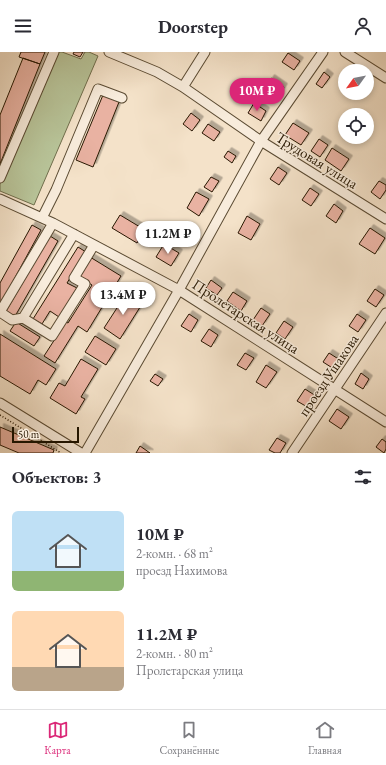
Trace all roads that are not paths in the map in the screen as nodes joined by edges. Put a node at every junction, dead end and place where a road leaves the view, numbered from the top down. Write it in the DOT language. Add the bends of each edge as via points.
graph roads {
  1 [pos="54,52"];
  2 [pos="109,52"];
  3 [pos="205,52"];
  4 [pos="323,52"];
  5 [pos="345,52"];
  6 [pos="386,78"];
  7 [pos="183,87"];
  8 [pos="122,98"];
  9 [pos="261,141"];
  10 [pos="0,178"];
  11 [pos="0,199"];
  12 [pos="42,218"];
  13 [pos="386,219"];
  14 [pos="53,223"];
  15 [pos="74,234"];
  16 [pos="94,245"];
  17 [pos="179,290"];
  18 [pos="0,312"];
  19 [pos="386,313"];
  20 [pos="23,318"];
  21 [pos="335,390"];
  22 [pos="0,403"];
  23 [pos="386,422"];
  24 [pos="81,453"];
  25 [pos="85,453"];
  26 [pos="292,453"];
  1 -- 10 [label="street"];
  2 -- 7 [label="street, Трудовая улица" via="157,72"];
  3 -- 7 [label="street"];
  4 -- 9 [label="street"];
  5 -- 6 [label="street"];
  7 -- 9 [label="street, Трудовая улица"];
  8 -- 12 [label="street" via="98,89"];
  9 -- 13 [label="street, Трудовая улица"];
  9 -- 17 [label="street"];
  11 -- 12 [label="street, Пролетарская улица"];
  12 -- 14 [label="street, Пролетарская улица"];
  14 -- 15 [label="street, Пролетарская улица"];
  14 -- 18 [label="street"];
  15 -- 16 [label="street, Пролетарская улица"];
  15 -- 20 [label="street"];
  16 -- 17 [label="street, Пролетарская улица"];
  16 -- 20 [label="street" via="74,278 85,284 52,336"];
  17 -- 21 [label="street, Пролетарская улица"];
  17 -- 25 [label="street"];
  18 -- 20 [label="street" via="12,320"];
  19 -- 21 [label="street, проезд Ушакова"];
  21 -- 23 [label="street, Пролетарская улица"];
  21 -- 26 [label="street, проезд Ушакова"];
  22 -- 24 [label="street"];
}
